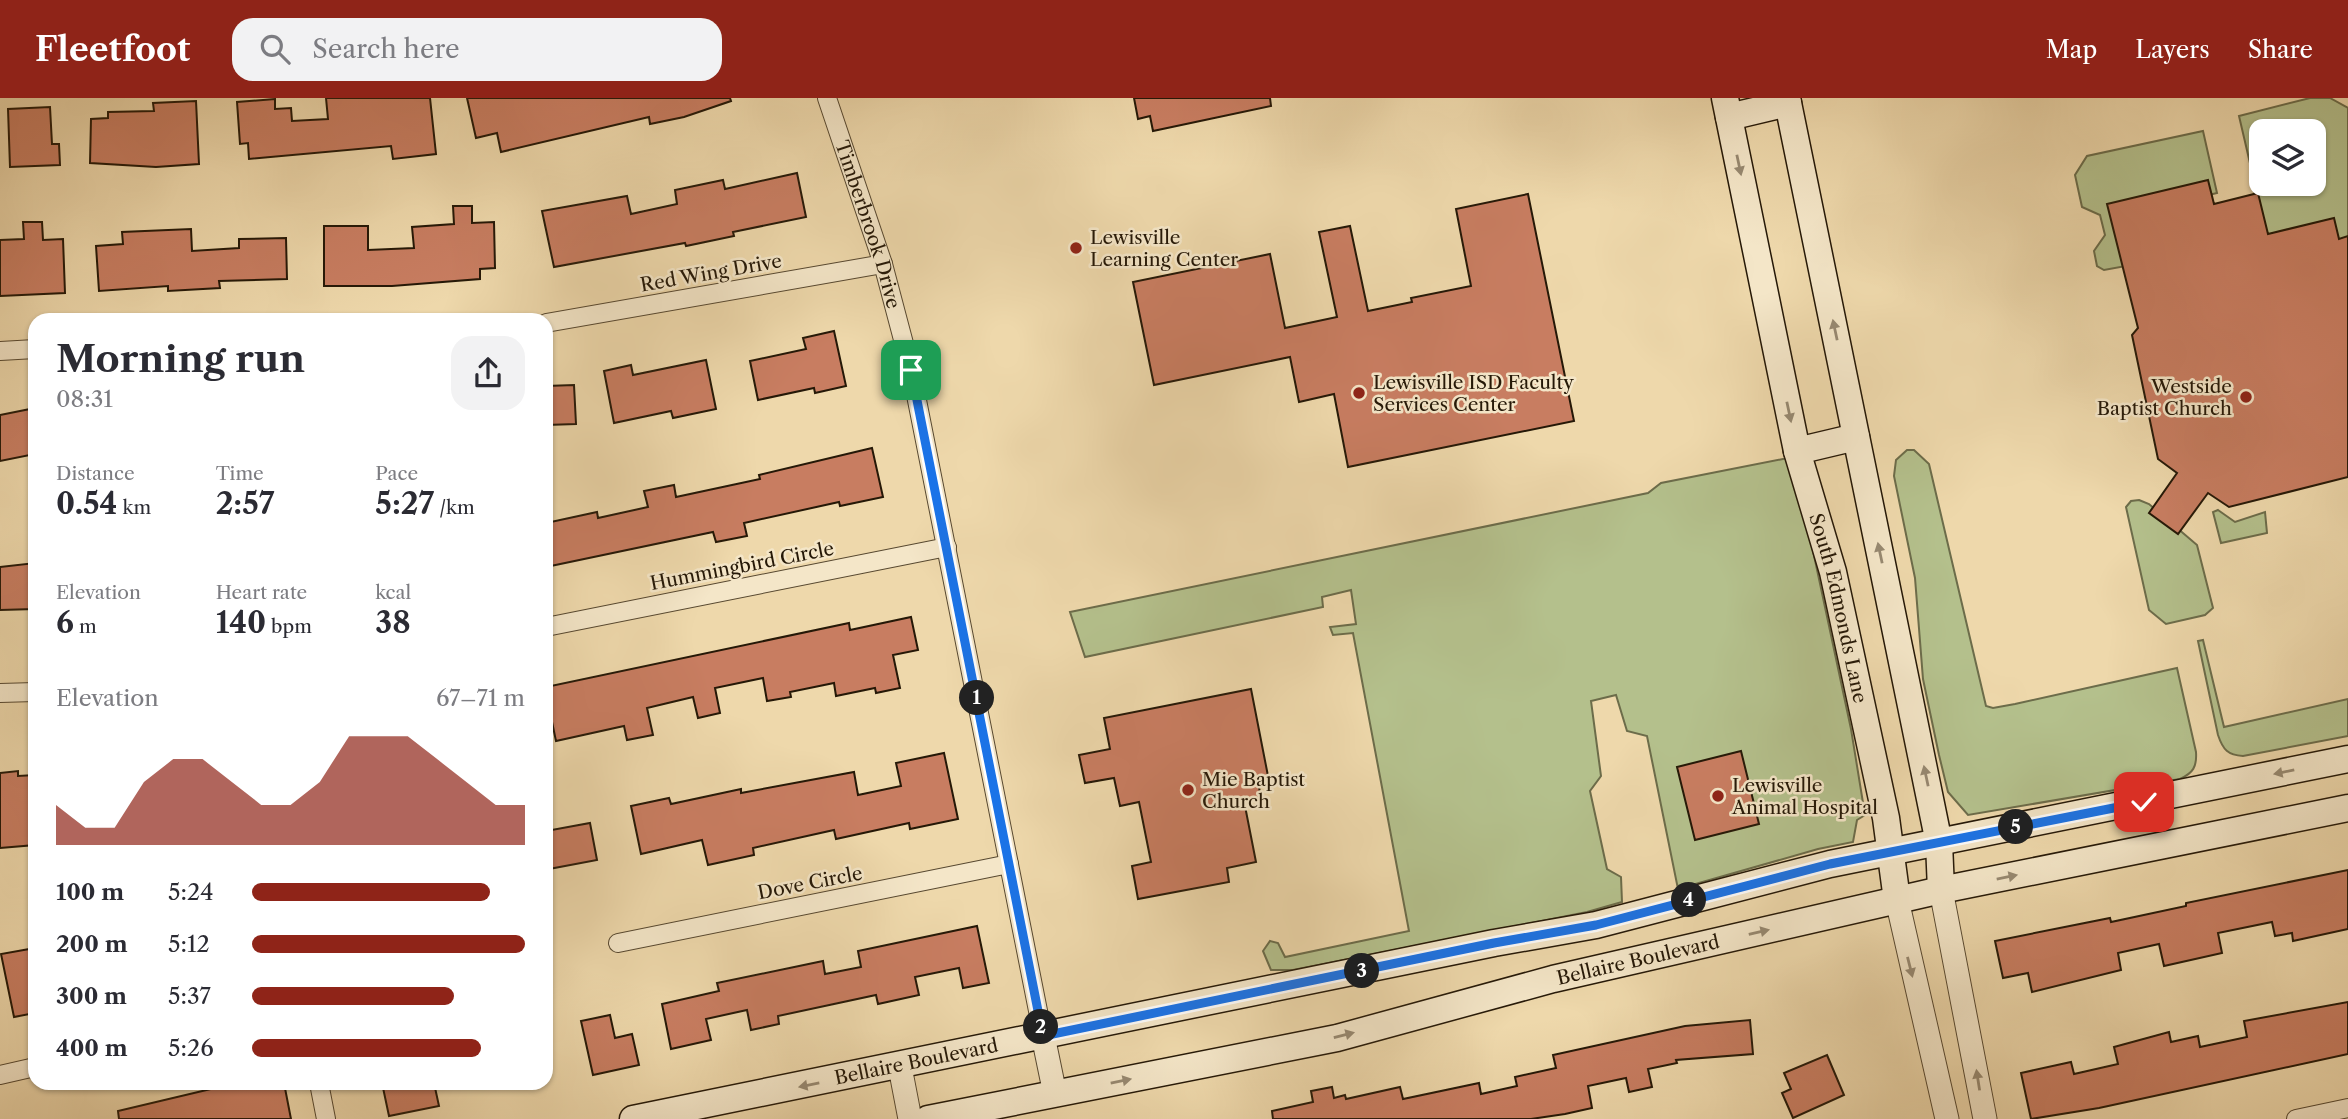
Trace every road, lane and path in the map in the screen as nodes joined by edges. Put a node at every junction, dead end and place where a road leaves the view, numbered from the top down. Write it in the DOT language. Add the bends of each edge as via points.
graph roads {
  1 [pos="827,98"];
  2 [pos="1788,101"];
  3 [pos="1727,108"];
  4 [pos="883,264"];
  5 [pos="553,322"];
  6 [pos="28,349"];
  7 [pos="0,351"];
  8 [pos="1856,437"];
  9 [pos="1797,451"];
  10 [pos="947,547"];
  11 [pos="553,626"];
  12 [pos="0,692"];
  13 [pos="28,692"];
  14 [pos="2348,759"];
  15 [pos="2348,808"];
  16 [pos="1940,843"];
  17 [pos="1891,853"];
  18 [pos="1009,864"];
  19 [pos="1941,890"];
  20 [pos="1897,900"];
  21 [pos="618,943"];
  22 [pos="1043,1036"];
  23 [pos="900,1067"];
  24 [pos="28,1069"];
  25 [pos="0,1075"];
  26 [pos="320,1090"];
  27 [pos="1055,1094"];
  28 [pos="2348,1108"];
  29 [pos="326,1119"];
  30 [pos="633,1119"];
  31 [pos="910,1119"];
  32 [pos="928,1119"];
  33 [pos="1947,1119"];
  34 [pos="1985,1119"];
  35 [pos="2295,1119"];
  1 -- 4 [label="street, Timberbrook Drive"];
  2 -- 3 [label="main road"];
  8 -- 2 [label="main road, one-way"];
  3 -- 9 [label="main road, South Edmonds Lane, one-way"];
  4 -- 5 [label="street, Red Wing Drive"];
  4 -- 10 [label="street, Timberbrook Drive" via="908,358"];
  6 -- 7 [label="street"];
  8 -- 9 [label="main road"];
  16 -- 8 [label="main road, one-way"];
  9 -- 17 [label="main road, South Edmonds Lane" via="1833,572"];
  10 -- 11 [label="street, Hummingbird Circle"];
  10 -- 18 [label="street, Timberbrook Drive"];
  12 -- 13 [label="street"];
  14 -- 16 [label="main road, Bellaire Boulevard, one-way"];
  19 -- 15 [label="main road, Bellaire Boulevard, one-way"];
  16 -- 17 [label="main road, Bellaire Boulevard"];
  16 -- 19 [label="main road"];
  17 -- 20 [label="main road, South Edmonds Lane"];
  17 -- 22 [label="main road, Bellaire Boulevard" via="1830,864 1596,925"];
  18 -- 21 [label="street, Dove Circle"];
  18 -- 22 [label="street, Timberbrook Drive"];
  19 -- 20 [label="main road, Bellaire Boulevard"];
  34 -- 19 [label="street, one-way"];
  27 -- 20 [label="main road, Bellaire Boulevard, one-way" via="1337,1038 1553,979"];
  20 -- 33 [label="street, South Edmonds Lane, one-way"];
  22 -- 23 [label="main road, Bellaire Boulevard"];
  22 -- 27 [label="street, Timberbrook Drive"];
  23 -- 30 [label="main road, Bellaire Boulevard, one-way"];
  23 -- 31 [label="street"];
  24 -- 25 [label="street"];
  26 -- 29 [label="street"];
  27 -- 32 [label="main road, Bellaire Boulevard"];
  28 -- 35 [label="street"];
}
